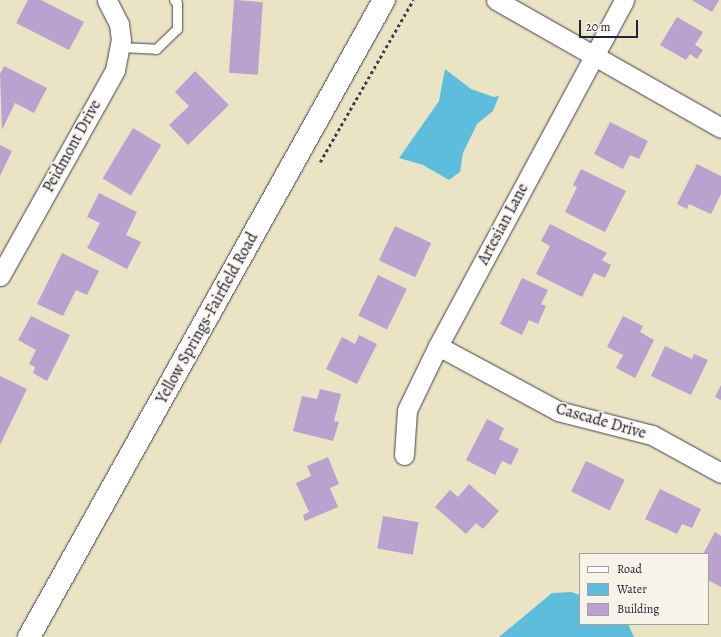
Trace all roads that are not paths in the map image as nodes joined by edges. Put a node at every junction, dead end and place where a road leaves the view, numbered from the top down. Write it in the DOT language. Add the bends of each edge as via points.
graph roads {
  1 [pos="174,0"];
  2 [pos="384,0"];
  3 [pos="496,0"];
  4 [pos="624,0"];
  5 [pos="110,5"];
  6 [pos="121,47"];
  7 [pos="592,56"];
  8 [pos="721,128"];
  9 [pos="0,276"];
  10 [pos="438,346"];
  11 [pos="404,455"];
  12 [pos="721,473"];
  13 [pos="29,637"];
  1 -- 6 [label="lane" via="177,3 177,29 156,50"];
  2 -- 13 [label="main road, Yellow Springs-Fairfield Road"];
  3 -- 7 [label="street"];
  4 -- 7 [label="street, Artesian Lane"];
  5 -- 6 [label="street, Peidmont Drive" via="119,24"];
  6 -- 9 [label="street, Peidmont Drive" via="115,70"];
  7 -- 8 [label="street"];
  7 -- 10 [label="street, Artesian Lane"];
  10 -- 11 [label="street, Artesian Lane" via="407,410"];
  10 -- 12 [label="street, Cascade Drive" via="558,411 652,435"];
}
